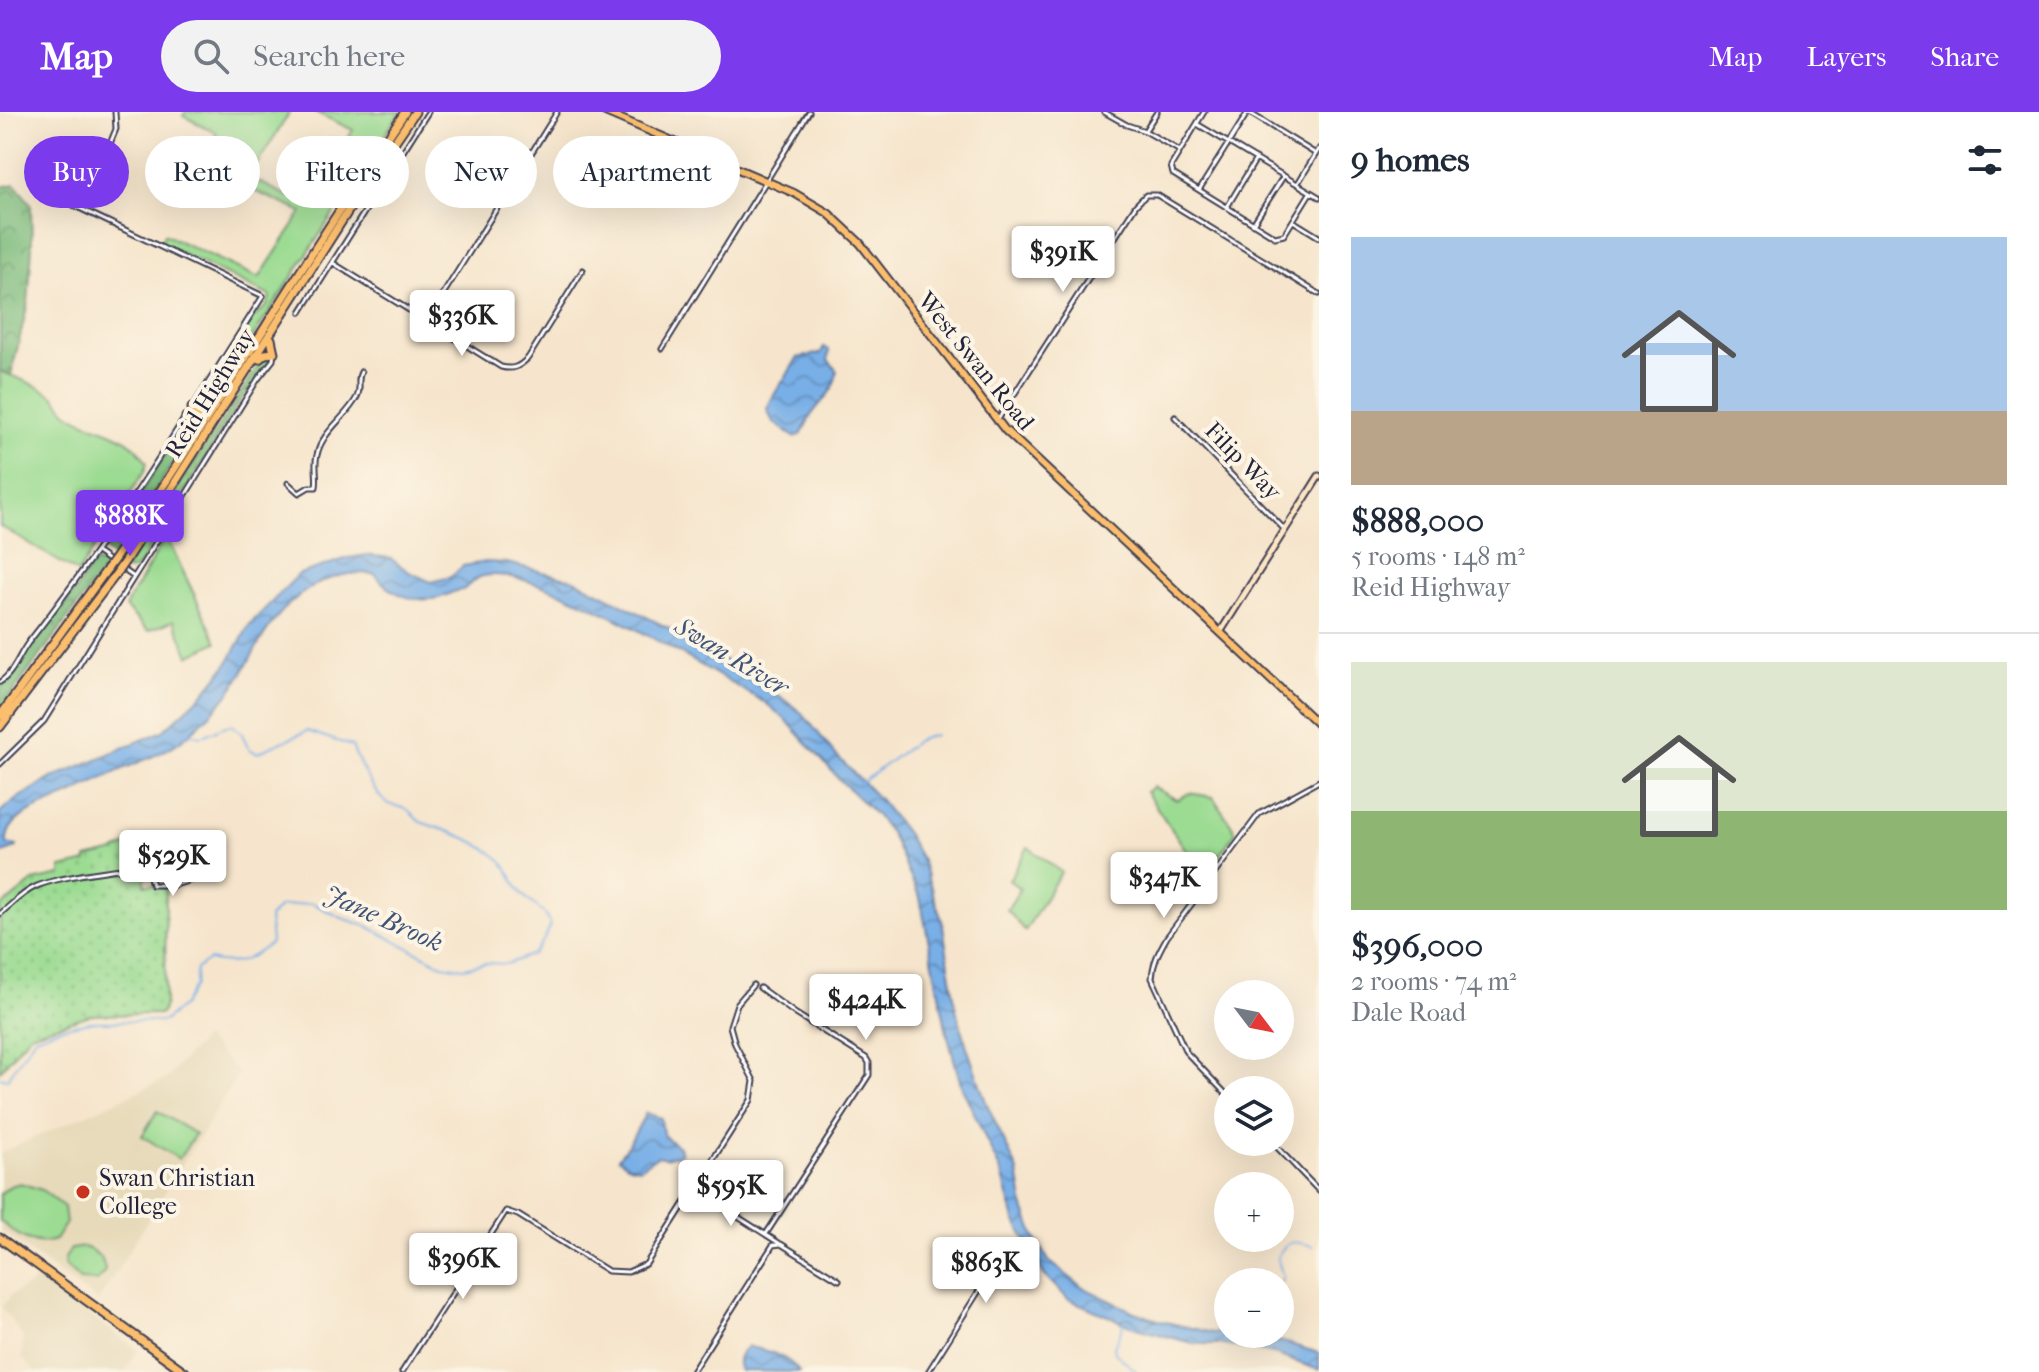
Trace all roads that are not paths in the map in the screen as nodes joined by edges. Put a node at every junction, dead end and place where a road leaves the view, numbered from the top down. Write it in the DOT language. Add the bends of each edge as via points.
graph roads {
  1 [pos="115,112"];
  2 [pos="405,112"];
  3 [pos="415,112"];
  4 [pos="428,112"];
  5 [pos="557,112"];
  6 [pos="605,112"];
  7 [pos="809,112"];
  8 [pos="1104,112"];
  9 [pos="1157,112"];
  10 [pos="1204,112"];
  11 [pos="1248,112"];
  12 [pos="1197,124"];
  13 [pos="1145,131"];
  14 [pos="1229,143"];
  15 [pos="1180,151"];
  16 [pos="1318,152"];
  17 [pos="1256,159"];
  18 [pos="1283,177"];
  19 [pos="766,181"];
  20 [pos="1297,185"];
  21 [pos="1199,190"];
  22 [pos="1310,193"];
  23 [pos="1319,197"];
  24 [pos="1227,207"];
  25 [pos="1293,221"];
  26 [pos="1253,224"];
  27 [pos="1319,237"];
  28 [pos="333,263"];
  29 [pos="583,270"];
  30 [pos="1319,294"];
  31 [pos="301,312"];
  32 [pos="280,320"];
  33 [pos="427,320"];
  34 [pos="662,349"];
  35 [pos="274,353"];
  36 [pos="361,372"];
  37 [pos="245,375"];
  38 [pos="225,390"];
  39 [pos="192,408"];
  40 [pos="186,417"];
  41 [pos="1175,417"];
  42 [pos="997,421"];
  43 [pos="179,463"];
  44 [pos="1319,476"];
  45 [pos="288,483"];
  46 [pos="1285,530"];
  47 [pos="96,552"];
  48 [pos="134,577"];
  49 [pos="1221,631"];
  50 [pos="0,682"];
  51 [pos="0,716"];
  52 [pos="1319,725"];
  53 [pos="0,727"];
  54 [pos="0,764"];
  55 [pos="1319,781"];
  56 [pos="191,880"];
  57 [pos="0,914"];
  58 [pos="753,985"];
  59 [pos="760,988"];
  60 [pos="1214,1081"];
  61 [pos="1285,1156"];
  62 [pos="694,1189"];
  63 [pos="1319,1191"];
  64 [pos="766,1234"];
  65 [pos="0,1240"];
  66 [pos="781,1244"];
  67 [pos="975,1246"];
  68 [pos="839,1280"];
  69 [pos="179,1372"];
  70 [pos="185,1372"];
  71 [pos="402,1372"];
  72 [pos="692,1372"];
  73 [pos="928,1372"];
  1 -- 39 [label="street" via="116,129 105,156 79,168 68,197 77,207 263,296"];
  2 -- 38 [label="highway, Reid Highway"];
  3 -- 32 [label="highway, Reid Highway"];
  4 -- 28 [label="street"];
  5 -- 33 [label="street"];
  6 -- 19 [label="main road, West Swan Road"];
  7 -- 19 [label="street"];
  8 -- 13 [label="street"];
  9 -- 13 [label="street"];
  10 -- 12 [label="street"];
  11 -- 14 [label="street"];
  11 -- 16 [label="street"];
  12 -- 14 [label="street"];
  12 -- 15 [label="street"];
  13 -- 15 [label="street"];
  14 -- 17 [label="street"];
  14 -- 21 [label="street"];
  15 -- 21 [label="street" via="1171,170"];
  16 -- 20 [label="street"];
  17 -- 18 [label="street"];
  17 -- 24 [label="street"];
  18 -- 20 [label="street"];
  18 -- 26 [label="street"];
  19 -- 34 [label="street"];
  19 -- 42 [label="main road, West Swan Road" via="828,213 860,243"];
  20 -- 22 [label="street"];
  21 -- 24 [label="street"];
  22 -- 23 [label="street"];
  22 -- 25 [label="street"];
  24 -- 26 [label="street"];
  25 -- 26 [label="street" via="1280,238"];
  25 -- 27 [label="street"];
  28 -- 31 [label="street"];
  28 -- 33 [label="street"];
  29 -- 33 [label="street" via="520,366 501,367"];
  30 -- 42 [label="street" via="1149,194 1136,205"];
  32 -- 35 [label="highway" via="270,341"];
  32 -- 37 [label="highway, Reid Highway"];
  35 -- 37 [label="highway" via="263,355"];
  35 -- 48 [label="street"];
  36 -- 45 [label="street" via="358,396 317,454 316,487 299,493"];
  37 -- 53 [label="highway, Reid Highway, bridge" via="116,574"];
  38 -- 39 [label="highway" via="203,417 193,414"];
  38 -- 43 [label="highway, Reid Highway"];
  39 -- 40 [label="street"];
  40 -- 43 [label="highway" via="198,425"];
  40 -- 47 [label="street"];
  41 -- 46 [label="street, Filip Way"];
  42 -- 49 [label="main road, West Swan Road"];
  43 -- 51 [label="highway, Reid Highway, bridge"];
  44 -- 46 [label="street"];
  46 -- 49 [label="street"];
  47 -- 48 [label="street"];
  47 -- 50 [label="street"];
  48 -- 54 [label="street" via="44,721"];
  49 -- 52 [label="main road, West Swan Road"];
  55 -- 60 [label="street" via="1259,814 1157,954 1152,978 1186,1052"];
  56 -- 57 [label="street" via="152,885 142,867 103,872 37,886"];
  58 -- 62 [label="street" via="737,1004 730,1026 754,1081 751,1100"];
  59 -- 64 [label="street" via="866,1058 870,1069"];
  61 -- 63 [label="street"];
  62 -- 64 [label="street"];
  62 -- 71 [label="street" via="646,1264 628,1272 599,1267 509,1211 502,1215"];
  64 -- 66 [label="street"];
  65 -- 69 [label="highway"];
  65 -- 70 [label="highway"];
  66 -- 68 [label="street"];
  66 -- 72 [label="street" via="768,1250"];
  67 -- 73 [label="street" via="993,1260 992,1270"];
}
